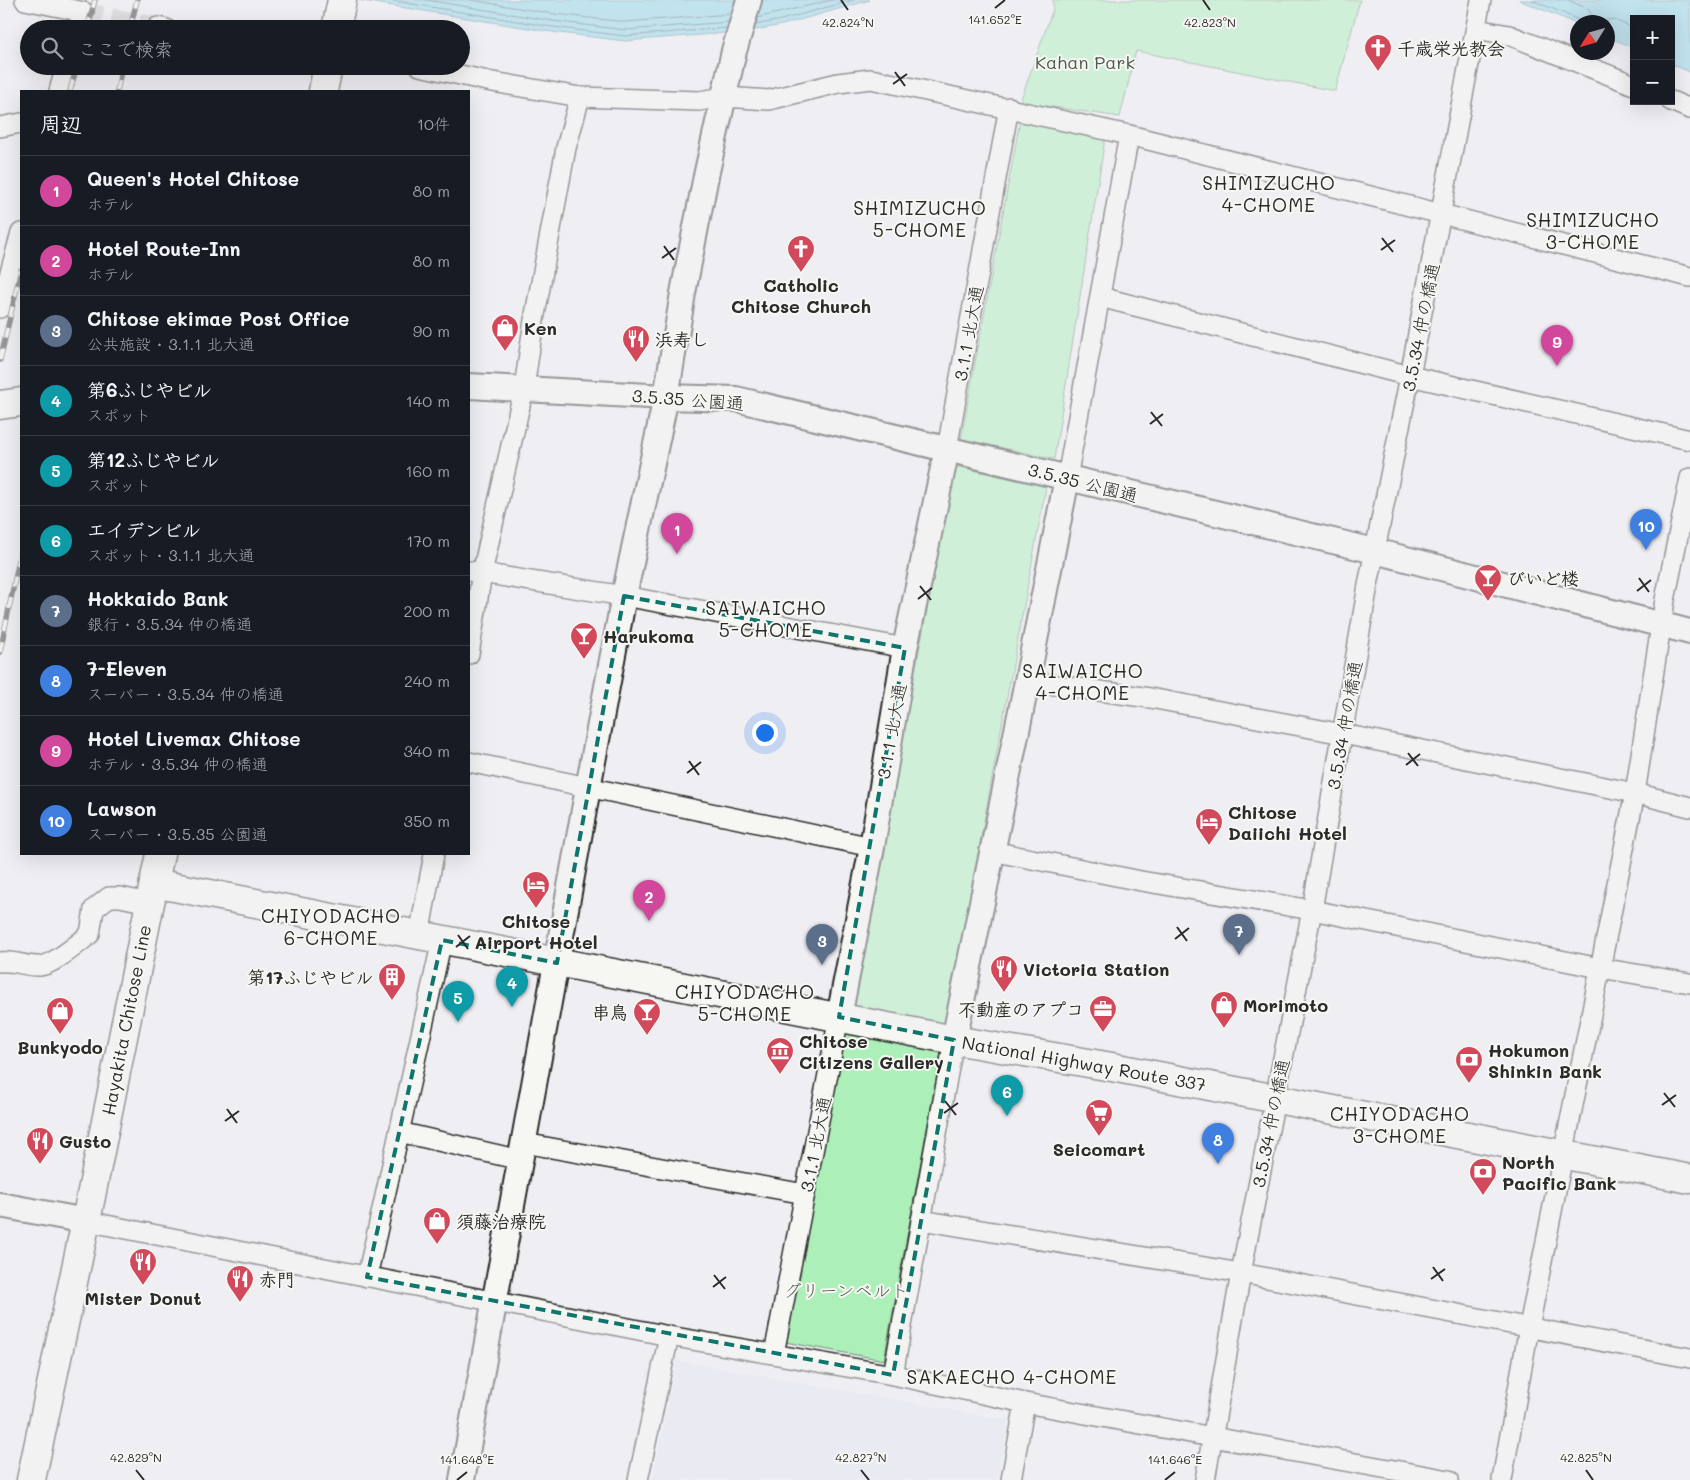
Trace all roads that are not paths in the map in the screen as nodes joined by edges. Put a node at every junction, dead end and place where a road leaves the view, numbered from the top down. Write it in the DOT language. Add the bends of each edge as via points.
graph roads {
  1 [pos="25,0"];
  2 [pos="342,0"];
  3 [pos="749,0"];
  4 [pos="1479,13"];
  5 [pos="81,20"];
  6 [pos="338,20"];
  7 [pos="63,75"];
  8 [pos="326,75"];
  9 [pos="460,75"];
  10 [pos="1630,83"];
  11 [pos="59,90"];
  12 [pos="323,90"];
  13 [pos="580,97"];
  14 [pos="725,97"];
  15 [pos="1675,103"];
  16 [pos="1009,107"];
  17 [pos="1690,109"];
  18 [pos="20,123"];
  19 [pos="0,128"];
  20 [pos="1129,134"];
  21 [pos="1441,213"];
  22 [pos="20,237"];
  23 [pos="1690,276"];
  24 [pos="1100,297"];
  25 [pos="0,308"];
  26 [pos="1410,376"];
  27 [pos="470,386"];
  28 [pos="524,388"];
  29 [pos="666,398"];
  30 [pos="20,402"];
  31 [pos="0,404"];
  32 [pos="1690,440"];
  33 [pos="947,448"];
  34 [pos="1067,478"];
  35 [pos="1690,478"];
  36 [pos="1375,551"];
  37 [pos="475,572"];
  38 [pos="624,596"];
  39 [pos="1662,624"];
  40 [pos="1690,632"];
  41 [pos="470,640"];
  42 [pos="905,648"];
  43 [pos="1027,682"];
  44 [pos="1343,734"];
  45 [pos="470,762"];
  46 [pos="588,788"];
  47 [pos="1635,793"];
  48 [pos="1690,807"];
  49 [pos="872,847"];
  50 [pos="992,850"];
  51 [pos="160,855"];
  52 [pos="434,855"];
  53 [pos="151,893"];
  54 [pos="1312,910"];
  55 [pos="430,938"];
  56 [pos="0,962"];
  57 [pos="557,963"];
  58 [pos="1600,968"];
  59 [pos="1690,983"];
  60 [pos="839,1017"];
  61 [pos="954,1040"];
  62 [pos="1275,1097"];
  63 [pos="399,1132"];
  64 [pos="522,1151"];
  65 [pos="1564,1154"];
  66 [pos="1690,1179"];
  67 [pos="805,1194"];
  68 [pos="0,1206"];
  69 [pos="922,1220"];
  70 [pos="86,1221"];
  71 [pos="1241,1273"];
  72 [pos="367,1277"];
  73 [pos="493,1303"];
  74 [pos="1529,1327"];
  75 [pos="669,1336"];
  76 [pos="774,1354"];
  77 [pos="1690,1358"];
  78 [pos="893,1375"];
  79 [pos="1025,1403"];
  80 [pos="1213,1437"];
  81 [pos="31,1480"];
  82 [pos="462,1480"];
  83 [pos="638,1480"];
  84 [pos="1011,1480"];
  85 [pos="1205,1480"];
  86 [pos="1449,1480"];
  87 [pos="1502,1480"];
  1 -- 5 [label="street" via="84,12"];
  2 -- 6 [label="main road"];
  3 -- 14 [label="street"];
  4 -- 10 [label="street" via="1509,35"];
  4 -- 21 [label="street, 3.5.34 仲の橋通"];
  7 -- 11 [label="street"];
  8 -- 12 [label="main road"];
  9 -- 13 [label="street"];
  13 -- 14 [label="street" via="700,101"];
  13 -- 28 [label="street" via="566,148"];
  14 -- 16 [label="street" via="769,100 838,83 871,79"];
  14 -- 29 [label="street" via="706,176"];
  15 -- 17 [label="street"];
  16 -- 20 [label="street"];
  16 -- 33 [label="street, 3.1.1 北大通"];
  18 -- 19 [label="street"];
  20 -- 21 [label="street"];
  20 -- 24 [label="street"];
  21 -- 23 [label="street"];
  21 -- 26 [label="street, 3.5.34 仲の橋通"];
  22 -- 25 [label="street"];
  24 -- 26 [label="street"];
  24 -- 34 [label="street"];
  26 -- 32 [label="street"];
  26 -- 36 [label="street, 3.5.34 仲の橋通"];
  27 -- 28 [label="street, 3.5.35 公園通"];
  28 -- 29 [label="street, 3.5.35 公園通"];
  28 -- 37 [label="street"];
  29 -- 33 [label="street, 3.5.35 公園通" via="736,399"];
  29 -- 38 [label="street"];
  30 -- 31 [label="main road"];
  33 -- 34 [label="street, 3.5.35 公園通"];
  33 -- 42 [label="street, 3.1.1 北大通"];
  34 -- 36 [label="street, 3.5.35 公園通"];
  34 -- 43 [label="street"];
  35 -- 39 [label="street"];
  36 -- 39 [label="street, 3.5.35 公園通"];
  36 -- 44 [label="street, 3.5.34 仲の橋通"];
  37 -- 38 [label="street"];
  37 -- 41 [label="street"];
  38 -- 42 [label="street"];
  38 -- 46 [label="street"];
  39 -- 40 [label="street, 3.5.35 公園通"];
  39 -- 47 [label="street"];
  42 -- 49 [label="street, 3.1.1 北大通"];
  43 -- 44 [label="street" via="1150,698"];
  43 -- 50 [label="street"];
  44 -- 47 [label="street"];
  44 -- 54 [label="street, 3.5.34 仲の橋通"];
  45 -- 46 [label="street"];
  46 -- 49 [label="street"];
  46 -- 57 [label="street"];
  47 -- 48 [label="street"];
  47 -- 58 [label="street"];
  49 -- 60 [label="street, 3.1.1 北大通"];
  50 -- 54 [label="street" via="1141,881"];
  50 -- 61 [label="street"];
  51 -- 53 [label="main road"];
  52 -- 55 [label="street"];
  53 -- 55 [label="main road, National Highway Route 337"];
  53 -- 56 [label="street" via="109,897 94,909 90,934 48,964"];
  53 -- 70 [label="main road, Hayakita Chitose Line"];
  54 -- 58 [label="street"];
  54 -- 62 [label="street, 3.5.34 仲の橋通"];
  55 -- 57 [label="main road, National Highway Route 337"];
  55 -- 63 [label="street"];
  57 -- 60 [label="main road, National Highway Route 337"];
  57 -- 64 [label="street"];
  58 -- 59 [label="street"];
  58 -- 65 [label="street"];
  60 -- 61 [label="main road, National Highway Route 337"];
  60 -- 67 [label="street, 3.1.1 北大通"];
  61 -- 62 [label="main road, National Highway Route 337"];
  61 -- 69 [label="street"];
  62 -- 65 [label="main road, National Highway Route 337"];
  62 -- 71 [label="street, 3.5.34 仲の橋通"];
  63 -- 64 [label="street"];
  63 -- 72 [label="street"];
  64 -- 67 [label="street"];
  64 -- 73 [label="street"];
  65 -- 66 [label="main road, National Highway Route 337"];
  65 -- 74 [label="street"];
  67 -- 76 [label="street, 3.1.1 北大通"];
  68 -- 70 [label="street"];
  69 -- 71 [label="street"];
  69 -- 78 [label="street"];
  70 -- 72 [label="street"];
  70 -- 81 [label="main road, Hayakita Chitose Line"];
  71 -- 74 [label="street"];
  71 -- 80 [label="street, 3.5.34 仲の橋通"];
  72 -- 73 [label="street"];
  73 -- 75 [label="street"];
  73 -- 82 [label="street"];
  74 -- 77 [label="street"];
  74 -- 87 [label="street"];
  75 -- 76 [label="street"];
  75 -- 83 [label="street"];
  76 -- 78 [label="street"];
  78 -- 79 [label="street"];
  79 -- 80 [label="street"];
  79 -- 84 [label="street"];
  80 -- 85 [label="street, 3.5.34 仲の橋通"];
  80 -- 86 [label="street"];
}
